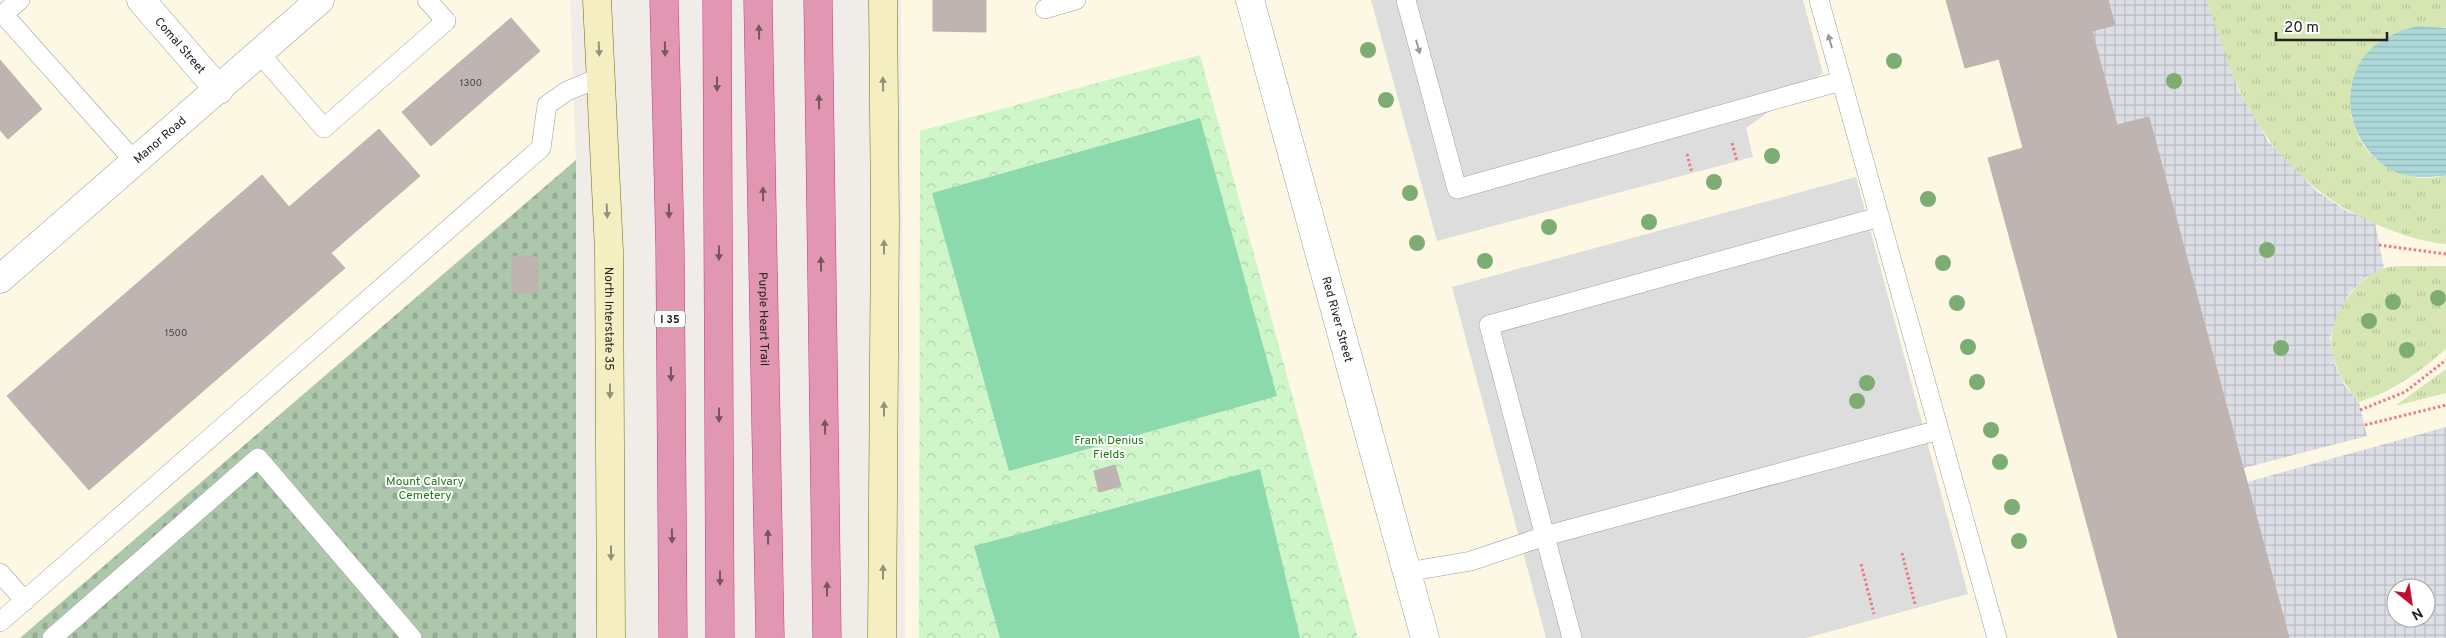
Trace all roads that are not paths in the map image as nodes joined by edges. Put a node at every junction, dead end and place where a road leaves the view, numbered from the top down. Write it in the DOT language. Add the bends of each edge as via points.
graph roads {
  1 [pos="20,0"];
  2 [pos="141,0"];
  3 [pos="320,0"];
  4 [pos="427,0"];
  5 [pos="597,0"];
  6 [pos="664,0"];
  7 [pos="717,0"];
  8 [pos="758,0"];
  9 [pos="818,0"];
  10 [pos="883,0"];
  11 [pos="1076,0"];
  12 [pos="1250,0"];
  13 [pos="1406,0"];
  14 [pos="1819,0"];
  15 [pos="1045,9"];
  16 [pos="260,54"];
  17 [pos="601,77"];
  18 [pos="1841,81"];
  19 [pos="219,90"];
  20 [pos="135,162"];
  21 [pos="1879,217"];
  22 [pos="0,279"];
  23 [pos="1939,430"];
  24 [pos="1545,536"];
  25 [pos="1407,572"];
  26 [pos="0,573"];
  27 [pos="24,601"];
  28 [pos="0,622"];
  29 [pos="52,638"];
  30 [pos="412,638"];
  31 [pos="611,638"];
  32 [pos="673,638"];
  33 [pos="720,638"];
  34 [pos="770,638"];
  35 [pos="827,638"];
  36 [pos="882,638"];
  37 [pos="1425,638"];
  38 [pos="1572,638"];
  39 [pos="1997,638"];
  1 -- 20 [label="lane" via="3,14"];
  2 -- 19 [label="street, Comal Street"];
  3 -- 16 [label="street, Manor Road"];
  4 -- 16 [label="lane" via="446,21 324,128"];
  5 -- 17 [label="main road, North Interstate 35, one-way"];
  6 -- 32 [label="highway, I 35, one-way" via="670,246"];
  7 -- 33 [label="highway, one-way"];
  34 -- 8 [label="highway, Purple Heart Trail, one-way"];
  35 -- 9 [label="highway, one-way"];
  36 -- 10 [label="main road, one-way"];
  11 -- 15 [label="lane"];
  12 -- 25 [label="street, Red River Street"];
  13 -- 18 [label="lane, one-way" via="1457,189"];
  18 -- 14 [label="lane, one-way"];
  16 -- 19 [label="street, Manor Road"];
  17 -- 27 [label="lane" via="567,91 547,105 541,148"];
  17 -- 31 [label="main road, North Interstate 35, one-way" via="609,251"];
  18 -- 21 [label="lane"];
  19 -- 20 [label="street, Manor Road"];
  20 -- 22 [label="street, Manor Road"];
  21 -- 23 [label="lane"];
  21 -- 24 [label="lane" via="1489,325"];
  23 -- 24 [label="lane"];
  23 -- 39 [label="lane"];
  24 -- 25 [label="lane" via="1472,561"];
  24 -- 38 [label="lane"];
  25 -- 37 [label="street, Red River Street"];
  26 -- 27 [label="lane"];
  27 -- 28 [label="lane"];
  29 -- 30 [label="lane" via="258,458"];
}
